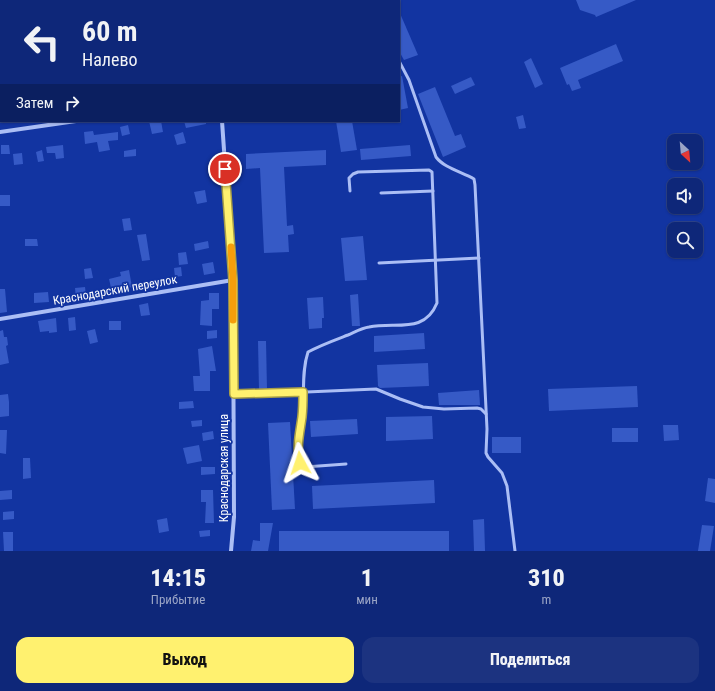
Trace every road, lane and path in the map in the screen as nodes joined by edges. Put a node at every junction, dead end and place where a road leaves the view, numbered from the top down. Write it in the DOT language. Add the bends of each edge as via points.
graph roads {
  1 [pos="400,63"];
  2 [pos="67,122"];
  3 [pos="222,122"];
  4 [pos="0,132"];
  5 [pos="350,191"];
  6 [pos="433,191"];
  7 [pos="381,193"];
  8 [pos="479,258"];
  9 [pos="435,260"];
  10 [pos="379,263"];
  11 [pos="233,280"];
  12 [pos="0,319"];
  13 [pos="303,392"];
  14 [pos="234,394"];
  15 [pos="486,414"];
  16 [pos="346,464"];
  17 [pos="231,551"];
  18 [pos="515,551"];
  1 -- 8 [label="lane" via="409,80 436,157 443,164 474,179"];
  2 -- 4 [label="street"];
  3 -- 11 [label="street, Краснодарская улица"];
  5 -- 6 [label="lane" via="349,178 358,172 429,170 432,172"];
  6 -- 7 [label="lane"];
  6 -- 9 [label="lane"];
  8 -- 9 [label="lane"];
  8 -- 15 [label="lane"];
  9 -- 10 [label="lane"];
  9 -- 13 [label="lane" via="437,303 433,312 424,320 413,324 369,326 308,352"];
  11 -- 12 [label="street, Краснодарский переулок"];
  11 -- 14 [label="street, Краснодарская улица"];
  13 -- 14 [label="lane"];
  13 -- 15 [label="lane" via="376,389 424,407 477,408"];
  13 -- 16 [label="lane" via="299,431 300,463 305,467"];
  14 -- 17 [label="street, Краснодарская улица" via="234,517"];
  15 -- 18 [label="lane" via="486,453 502,473 507,486"];
}
